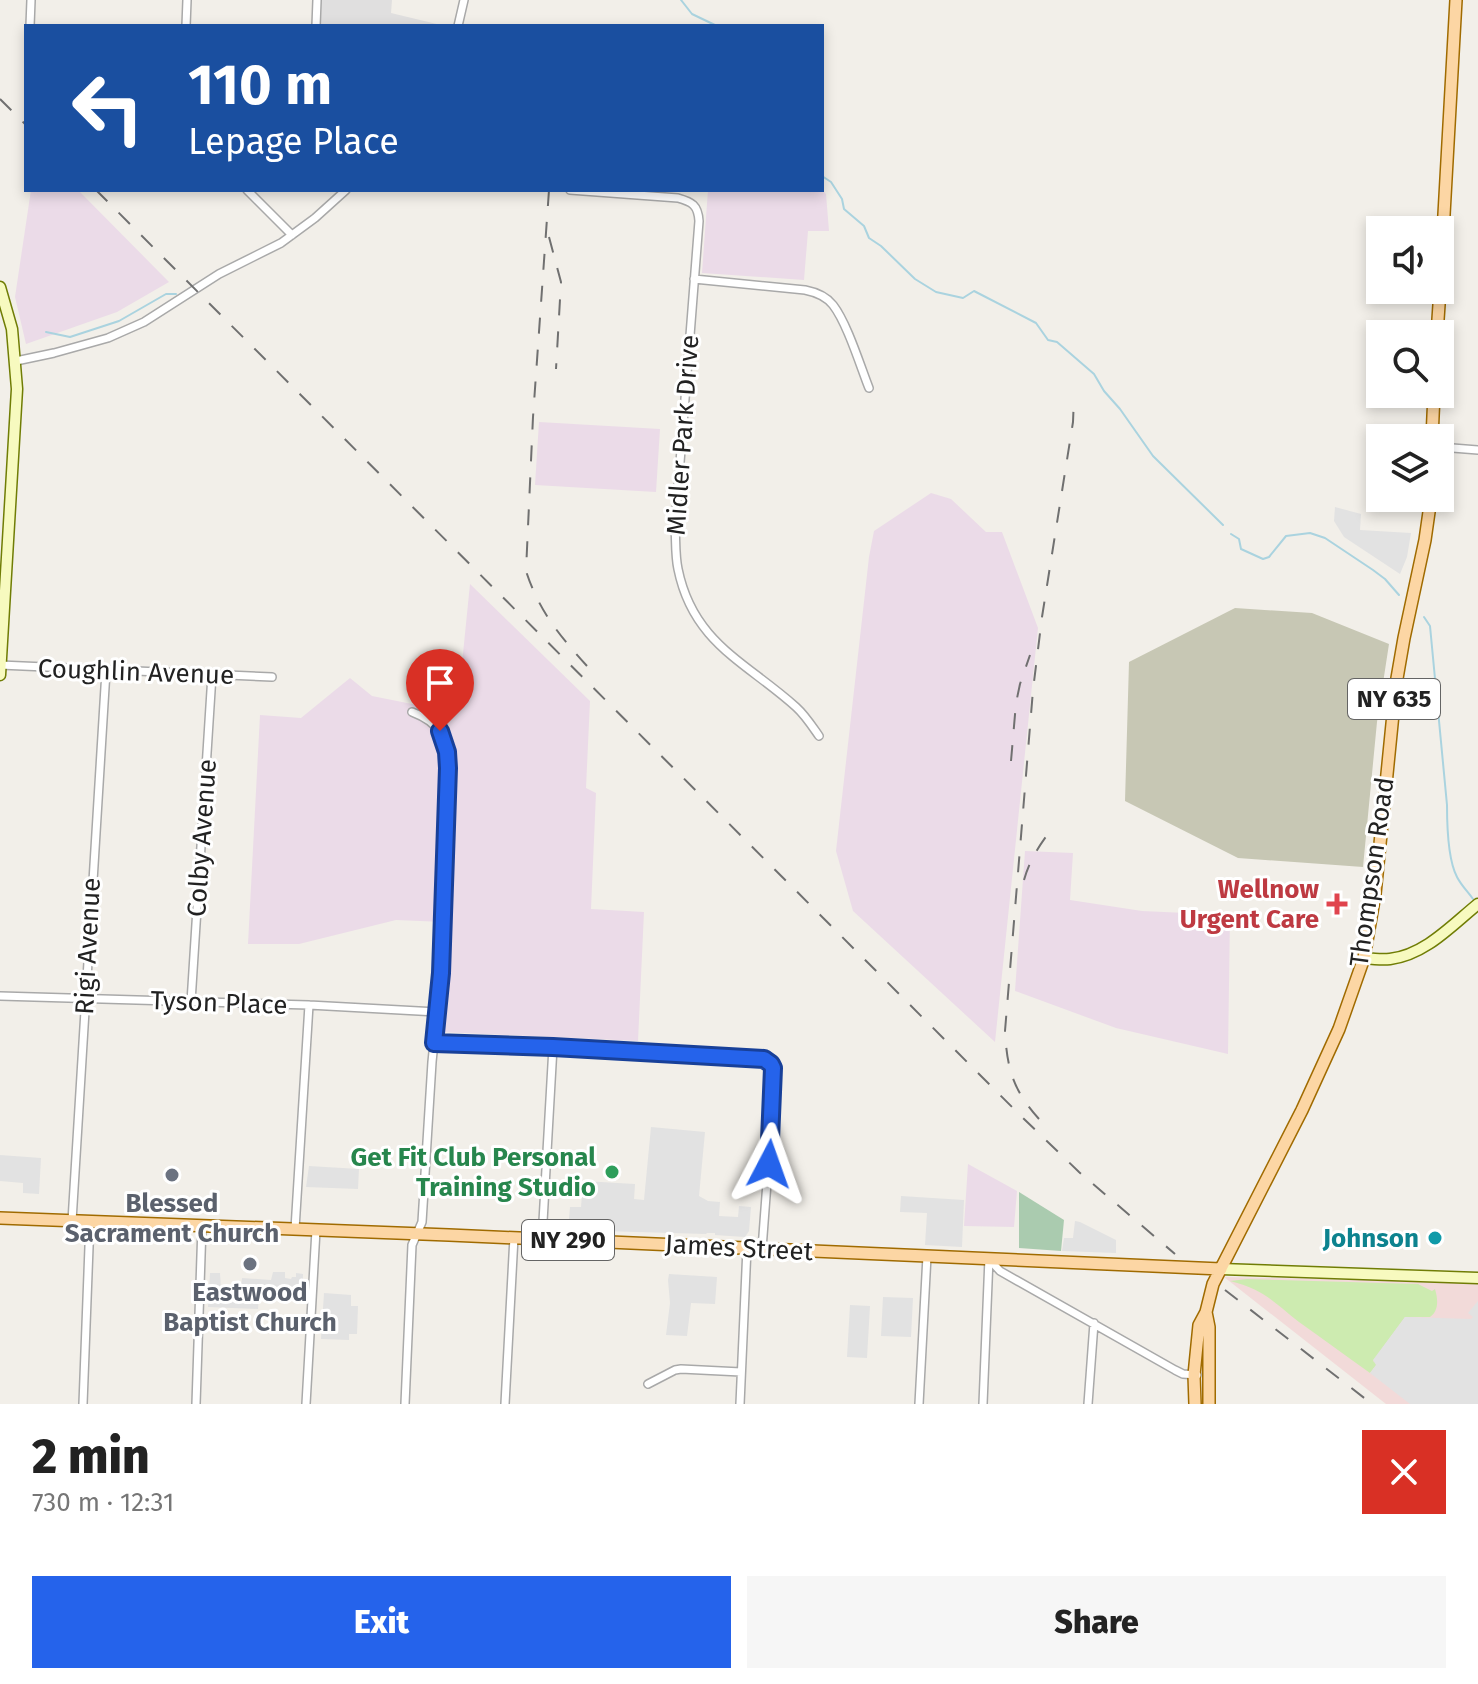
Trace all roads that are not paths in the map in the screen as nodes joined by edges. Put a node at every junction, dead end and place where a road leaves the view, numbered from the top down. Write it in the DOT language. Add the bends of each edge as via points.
graph roads {
  1 [pos="31,0"];
  2 [pos="187,0"];
  3 [pos="317,0"];
  4 [pos="464,0"];
  5 [pos="1456,0"];
  6 [pos="30,24"];
  7 [pos="186,24"];
  8 [pos="316,24"];
  9 [pos="458,24"];
  10 [pos="249,192"];
  11 [pos="344,192"];
  12 [pos="597,192"];
  13 [pos="1444,216"];
  14 [pos="292,235"];
  15 [pos="694,279"];
  16 [pos="0,287"];
  17 [pos="2,301"];
  18 [pos="16,361"];
  19 [pos="869,388"];
  20 [pos="1454,448"];
  21 [pos="1478,450"];
  22 [pos="1429,512"];
  23 [pos="0,665"];
  24 [pos="106,671"];
  25 [pos="0,675"];
  26 [pos="212,675"];
  27 [pos="272,677"];
  28 [pos="412,712"];
  29 [pos="819,736"];
  30 [pos="1478,904"];
  31 [pos="1364,958"];
  32 [pos="0,996"];
  33 [pos="85,999"];
  34 [pos="191,1002"];
  35 [pos="309,1005"];
  36 [pos="437,1012"];
  37 [pos="434,1043"];
  38 [pos="553,1047"];
  39 [pos="0,1218"];
  40 [pos="72,1221"];
  41 [pos="90,1221"];
  42 [pos="202,1226"];
  43 [pos="295,1229"];
  44 [pos="316,1230"];
  45 [pos="417,1234"];
  46 [pos="514,1237"];
  47 [pos="542,1239"];
  48 [pos="747,1248"];
  49 [pos="762,1249"];
  50 [pos="927,1256"];
  51 [pos="989,1258"];
  52 [pos="1221,1269"];
  53 [pos="1478,1278"];
  54 [pos="1206,1312"];
  55 [pos="1094,1323"];
  56 [pos="741,1372"];
  57 [pos="1194,1375"];
  58 [pos="1208,1375"];
  59 [pos="648,1384"];
  60 [pos="83,1404"];
  61 [pos="196,1404"];
  62 [pos="306,1404"];
  63 [pos="405,1404"];
  64 [pos="505,1404"];
  65 [pos="740,1404"];
  66 [pos="919,1404"];
  67 [pos="983,1404"];
  68 [pos="1088,1404"];
  69 [pos="1195,1404"];
  70 [pos="1209,1404"];
  1 -- 6 [label="street"];
  2 -- 7 [label="street"];
  3 -- 8 [label="street"];
  4 -- 9 [label="street"];
  5 -- 13 [label="main road"];
  10 -- 14 [label="street"];
  11 -- 14 [label="street"];
  12 -- 15 [label="street, Midler Park Drive" via="678,198 696,206"];
  14 -- 18 [label="street" via="144,322 108,338"];
  15 -- 19 [label="street" via="816,293 842,320"];
  15 -- 29 [label="street, Midler Park Drive" via="675,526 682,585 711,638 797,708"];
  16 -- 17 [label="main road"];
  17 -- 18 [label="main road"];
  18 -- 23 [label="main road"];
  20 -- 21 [label="street"];
  22 -- 31 [label="main road, Thompson Road / NY 635" via="1396,684"];
  23 -- 24 [label="street, Coughlin Avenue"];
  23 -- 25 [label="main road"];
  24 -- 26 [label="street, Coughlin Avenue"];
  24 -- 33 [label="street, Rigi Avenue"];
  26 -- 27 [label="street, Coughlin Avenue"];
  26 -- 34 [label="street, Colby Avenue"];
  28 -- 36 [label="street" via="437,726 447,752"];
  30 -- 31 [label="main road" via="1413,953 1388,960"];
  31 -- 52 [label="main road, Thompson Road / NY 635" via="1302,1110"];
  32 -- 33 [label="street, Tyson Place"];
  33 -- 34 [label="street, Tyson Place"];
  33 -- 40 [label="street, Rigi Avenue"];
  34 -- 35 [label="street, Tyson Place"];
  35 -- 36 [label="street, Tyson Place"];
  35 -- 43 [label="street"];
  36 -- 37 [label="street"];
  37 -- 38 [label="street"];
  37 -- 45 [label="street"];
  38 -- 47 [label="street"];
  38 -- 49 [label="street" via="769,1062 773,1103"];
  39 -- 40 [label="main road, James Street / NY 290"];
  40 -- 41 [label="main road, James Street / NY 290"];
  41 -- 42 [label="main road, James Street / NY 290"];
  41 -- 60 [label="street"];
  42 -- 43 [label="main road, James Street / NY 290"];
  42 -- 61 [label="street"];
  43 -- 44 [label="main road, James Street / NY 290"];
  44 -- 45 [label="main road, James Street / NY 290"];
  44 -- 62 [label="street"];
  45 -- 46 [label="main road, James Street / NY 290"];
  45 -- 63 [label="street" via="412,1245"];
  46 -- 47 [label="main road, James Street / NY 290"];
  46 -- 64 [label="street"];
  47 -- 48 [label="main road, James Street / NY 290"];
  48 -- 49 [label="main road, James Street / NY 290"];
  48 -- 56 [label="street"];
  49 -- 50 [label="main road, James Street / NY 290"];
  50 -- 51 [label="main road, James Street / NY 290"];
  50 -- 66 [label="street"];
  51 -- 52 [label="main road, James Street / NY 290"];
  51 -- 55 [label="street" via="1000,1271"];
  51 -- 67 [label="street"];
  52 -- 53 [label="main road, James Street / NY 290"];
  52 -- 54 [label="main road, Thompson Road / NY 635"];
  54 -- 57 [label="main road, Thompson Road / NY 635" via="1199,1325"];
  54 -- 58 [label="main road, Thompson Road / NY 635"];
  55 -- 57 [label="street" via="1175,1370"];
  55 -- 68 [label="street"];
  56 -- 59 [label="street" via="681,1369"];
  56 -- 65 [label="street"];
  57 -- 58 [label="street"];
  57 -- 69 [label="main road, Thompson Road / NY 635"];
  58 -- 70 [label="main road, Thompson Road / NY 635"];
}
